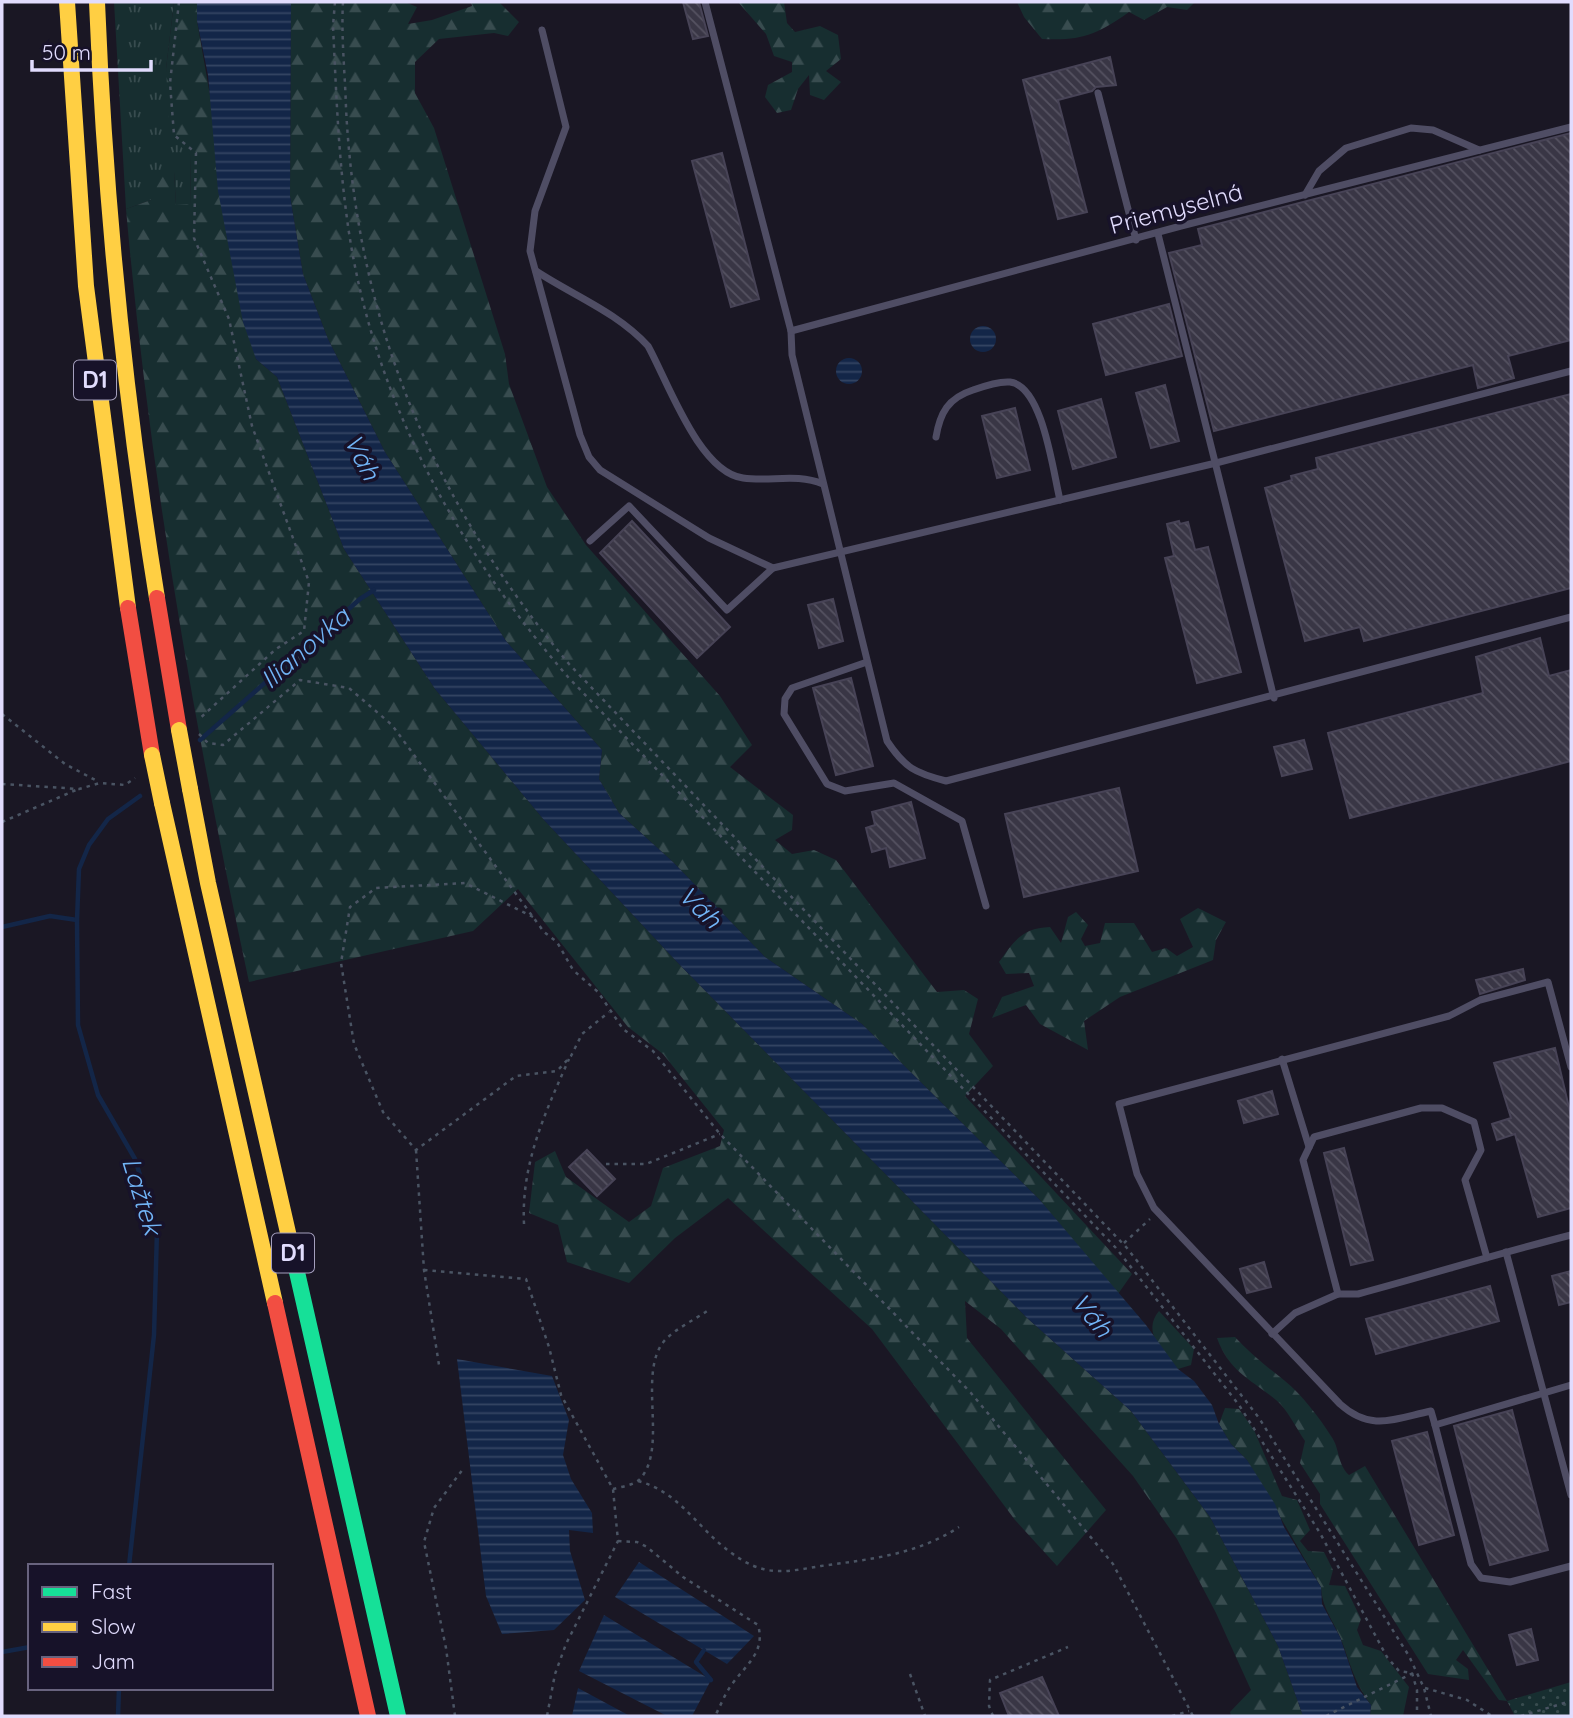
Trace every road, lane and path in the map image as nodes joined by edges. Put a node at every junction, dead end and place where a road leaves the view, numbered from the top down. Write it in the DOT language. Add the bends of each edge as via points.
graph roads {
  1 [pos="67,2"];
  2 [pos="97,2"];
  3 [pos="179,2"];
  4 [pos="335,2"];
  5 [pos="344,2"];
  6 [pos="705,2"];
  7 [pos="542,30"];
  8 [pos="1098,93"];
  9 [pos="1571,127"];
  10 [pos="1479,150"];
  11 [pos="1304,195"];
  12 [pos="1158,234"];
  13 [pos="1136,240"];
  14 [pos="536,271"];
  15 [pos="791,331"];
  16 [pos="1571,371"];
  17 [pos="936,437"];
  18 [pos="1216,463"];
  19 [pos="823,484"];
  20 [pos="1060,500"];
  21 [pos="590,541"];
  22 [pos="840,553"];
  23 [pos="774,568"];
  24 [pos="1571,617"];
  25 [pos="867,662"];
  26 [pos="1274,698"];
  27 [pos="2,714"];
  28 [pos="195,722"];
  29 [pos="197,733"];
  30 [pos="138,776"];
  31 [pos="100,783"];
  32 [pos="2,784"];
  33 [pos="79,789"];
  34 [pos="2,822"];
  35 [pos="986,906"];
  36 [pos="536,919"];
  37 [pos="609,1012"];
  38 [pos="570,1056"];
  39 [pos="1282,1059"];
  40 [pos="1571,1067"];
  41 [pos="720,1134"];
  42 [pos="1309,1147"];
  43 [pos="416,1150"];
  44 [pos="607,1164"];
  45 [pos="1158,1212"];
  46 [pos="524,1224"];
  47 [pos="1571,1235"];
  48 [pos="1123,1243"];
  49 [pos="1506,1252"];
  50 [pos="1487,1258"];
  51 [pos="424,1270"];
  52 [pos="1339,1294"];
  53 [pos="707,1311"];
  54 [pos="1272,1334"];
  55 [pos="439,1365"];
  56 [pos="1571,1385"];
  57 [pos="1544,1393"];
  58 [pos="1435,1424"];
  59 [pos="463,1469"];
  60 [pos="638,1481"];
  61 [pos="614,1489"];
  62 [pos="1571,1495"];
  63 [pos="959,1527"];
  64 [pos="618,1541"];
  65 [pos="1571,1566"];
  66 [pos="1068,1647"];
  67 [pos="1417,1671"];
  68 [pos="1412,1673"];
  69 [pos="911,1674"];
  70 [pos="1424,1688"];
  71 [pos="1571,1701"];
  72 [pos="1191,1710"];
  73 [pos="1490,1715"];
  74 [pos="368,1716"];
  75 [pos="398,1716"];
  76 [pos="455,1716"];
  77 [pos="547,1716"];
  78 [pos="715,1716"];
  79 [pos="925,1716"];
  80 [pos="993,1716"];
  81 [pos="1172,1716"];
  82 [pos="1193,1716"];
  83 [pos="1326,1716"];
  84 [pos="1417,1716"];
  85 [pos="1431,1716"];
  86 [pos="1499,1716"];
  87 [pos="1521,1716"];
  1 -- 74 [label="highway, D1, bridge" via="86,297 105,459 152,755"];
  2 -- 75 [label="highway, D1, bridge" via="116,293 153,586 211,896"];
  3 -- 28 [label="path" via="170,83 174,135 196,153 194,238 229,319 252,426 309,582 304,631 276,649"];
  4 -- 68 [label="path" via="333,37 346,212 369,325 402,417 435,490 485,572 531,636 597,709 1116,1248 1240,1405 1320,1533 1387,1657 1399,1671"];
  5 -- 48 [label="path" via="349,152 374,299 403,392 476,539 508,589 569,664"];
  6 -- 15 [label="lane"];
  7 -- 14 [label="lane" via="566,127 530,233"];
  8 -- 13 [label="lane"];
  9 -- 10 [label="lane, Priemyselná"];
  10 -- 11 [label="lane, Priemyselná"];
  10 -- 11 [label="lane" via="1433,130 1411,128 1346,148 1320,171"];
  11 -- 12 [label="lane, Priemyselná"];
  12 -- 13 [label="lane, Priemyselná"];
  12 -- 18 [label="lane"];
  13 -- 15 [label="lane, Priemyselná"];
  14 -- 19 [label="lane" via="622,321 639,336 710,460 728,475 808,478"];
  14 -- 23 [label="lane" via="579,435 589,457 600,470 709,538"];
  15 -- 19 [label="lane" via="792,355"];
  16 -- 18 [label="lane"];
  17 -- 20 [label="lane" via="945,407 955,397 994,383 1022,386 1037,406"];
  18 -- 20 [label="lane"];
  18 -- 26 [label="lane"];
  19 -- 22 [label="lane"];
  20 -- 22 [label="lane"];
  21 -- 23 [label="lane" via="629,506 727,610"];
  22 -- 23 [label="lane"];
  22 -- 25 [label="lane"];
  24 -- 26 [label="lane"];
  25 -- 26 [label="lane" via="887,741 902,764 946,781"];
  25 -- 35 [label="lane" via="792,688 783,714 827,783 845,791 894,783 962,821"];
  27 -- 31 [label="path" via="65,764"];
  29 -- 36 [label="path" via="208,743 223,745 300,680 349,688 392,725"];
  30 -- 31 [label="path" via="125,785"];
  31 -- 33 [label="path"];
  32 -- 33 [label="path"];
  33 -- 34 [label="path"];
  36 -- 37 [label="path" via="573,970 598,992"];
  36 -- 43 [label="path" via="466,883 376,888 350,907 341,963 354,1044 383,1112"];
  37 -- 38 [label="path" via="582,1034"];
  37 -- 41 [label="path" via="653,1051"];
  38 -- 43 [label="path" via="557,1071 516,1076"];
  38 -- 46 [label="path" via="528,1164"];
  39 -- 40 [label="lane" via="1449,1016 1480,1000 1548,982"];
  39 -- 42 [label="lane"];
  39 -- 45 [label="lane" via="1119,1104 1137,1174"];
  41 -- 44 [label="path" via="646,1164"];
  41 -- 72 [label="path" via="971,1393 1113,1564"];
  42 -- 50 [label="lane" via="1314,1137 1421,1108 1442,1108 1474,1122 1481,1150 1465,1180"];
  42 -- 52 [label="lane" via="1303,1160"];
  43 -- 51 [label="path"];
  45 -- 48 [label="path"];
  45 -- 54 [label="lane"];
  47 -- 49 [label="lane"];
  48 -- 67 [label="path" via="1259,1418"];
  49 -- 50 [label="lane"];
  49 -- 57 [label="lane"];
  50 -- 52 [label="lane" via="1358,1294"];
  51 -- 55 [label="path"];
  51 -- 61 [label="path" via="526,1279 561,1395"];
  52 -- 54 [label="lane" via="1295,1313"];
  53 -- 60 [label="path" via="666,1339 657,1354 652,1376 652,1447"];
  54 -- 58 [label="lane" via="1357,1418 1376,1422 1431,1411"];
  56 -- 57 [label="lane"];
  57 -- 58 [label="lane"];
  57 -- 62 [label="lane"];
  58 -- 65 [label="lane" via="1475,1572 1488,1580 1510,1582"];
  59 -- 76 [label="path" via="434,1508 424,1542"];
  60 -- 61 [label="path"];
  60 -- 63 [label="path" via="670,1495 725,1548 763,1569 783,1571 897,1555 941,1539"];
  61 -- 64 [label="path"];
  64 -- 77 [label="path" via="566,1644"];
  64 -- 78 [label="path" via="637,1542 758,1625 759,1651 729,1688"];
  66 -- 80 [label="path" via="990,1680"];
  67 -- 68 [label="path"];
  67 -- 70 [label="path"];
  68 -- 83 [label="path"];
  68 -- 84 [label="path"];
  69 -- 79 [label="path"];
  70 -- 73 [label="path" via="1455,1695"];
  70 -- 85 [label="path"];
  71 -- 87 [label="path"];
  72 -- 81 [label="path"];
  72 -- 82 [label="path"];
  73 -- 86 [label="path"];
}
